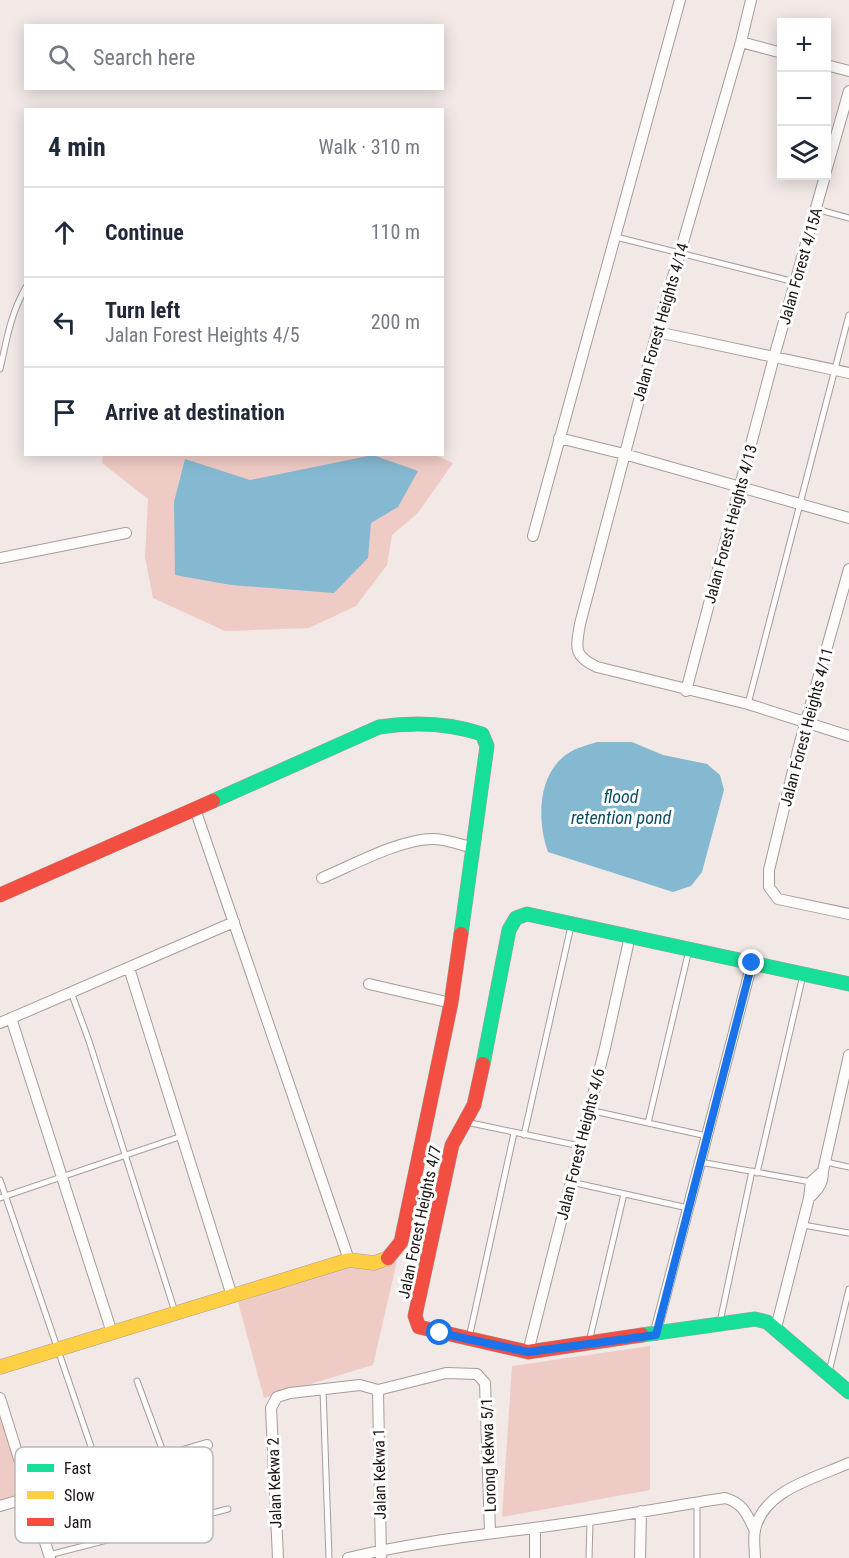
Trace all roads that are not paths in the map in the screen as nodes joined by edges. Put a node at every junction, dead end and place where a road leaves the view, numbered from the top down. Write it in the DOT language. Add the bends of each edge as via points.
graph roads {
  1 [pos="680,0"];
  2 [pos="751,0"];
  3 [pos="741,42"];
  4 [pos="777,52"];
  5 [pos="831,66"];
  6 [pos="849,71"];
  7 [pos="849,91"];
  8 [pos="831,155"];
  9 [pos="824,180"];
  10 [pos="816,209"];
  11 [pos="849,218"];
  12 [pos="614,236"];
  13 [pos="680,252"];
  14 [pos="795,282"];
  15 [pos="24,291"];
  16 [pos="849,315"];
  17 [pos="657,332"];
  18 [pos="774,357"];
  19 [pos="0,369"];
  20 [pos="835,370"];
  21 [pos="849,373"];
  22 [pos="559,438"];
  23 [pos="624,454"];
  24 [pos="740,488"];
  25 [pos="800,505"];
  26 [pos="849,518"];
  27 [pos="126,532"];
  28 [pos="533,536"];
  29 [pos="0,558"];
  30 [pos="849,569"];
  31 [pos="686,691"];
  32 [pos="748,704"];
  33 [pos="806,723"];
  34 [pos="849,735"];
  35 [pos="195,809"];
  36 [pos="474,849"];
  37 [pos="322,878"];
  38 [pos="0,895"];
  39 [pos="849,914"];
  40 [pos="234,922"];
  41 [pos="571,923"];
  42 [pos="630,936"];
  43 [pos="689,949"];
  44 [pos="752,963"];
  45 [pos="129,968"];
  46 [pos="803,974"];
  47 [pos="369,984"];
  48 [pos="849,984"];
  49 [pos="71,992"];
  50 [pos="451,1003"];
  51 [pos="11,1018"];
  52 [pos="0,1023"];
  53 [pos="849,1055"];
  54 [pos="589,1110"];
  55 [pos="464,1122"];
  56 [pos="648,1123"];
  57 [pos="514,1133"];
  58 [pos="524,1135"];
  59 [pos="182,1136"];
  60 [pos="707,1136"];
  61 [pos="580,1146"];
  62 [pos="125,1155"];
  63 [pos="700,1162"];
  64 [pos="825,1166"];
  65 [pos="849,1167"];
  66 [pos="755,1172"];
  67 [pos="63,1177"];
  68 [pos="0,1179"];
  69 [pos="571,1182"];
  70 [pos="811,1182"];
  71 [pos="624,1194"];
  72 [pos="3,1197"];
  73 [pos="809,1198"];
  74 [pos="688,1208"];
  75 [pos="801,1224"];
  76 [pos="849,1233"];
  77 [pos="349,1260"];
  78 [pos="849,1289"];
  79 [pos="232,1296"];
  80 [pos="176,1313"];
  81 [pos="719,1324"];
  82 [pos="777,1328"];
  83 [pos="112,1333"];
  84 [pos="656,1335"];
  85 [pos="469,1340"];
  86 [pos="589,1344"];
  87 [pos="59,1349"];
  88 [pos="528,1352"];
  89 [pos="0,1367"];
  90 [pos="828,1374"];
  91 [pos="137,1381"];
  92 [pos="323,1389"];
  93 [pos="378,1390"];
  94 [pos="849,1392"];
  95 [pos="0,1398"];
  96 [pos="207,1445"];
  97 [pos="16,1447"];
  98 [pos="91,1447"];
  99 [pos="161,1447"];
  100 [pos="201,1447"];
  101 [pos="849,1463"];
  102 [pos="15,1501"];
  103 [pos="697,1502"];
  104 [pos="0,1506"];
  105 [pos="228,1509"];
  106 [pos="641,1511"];
  107 [pos="213,1513"];
  108 [pos="590,1519"];
  109 [pos="535,1528"];
  110 [pos="755,1531"];
  111 [pos="490,1532"];
  112 [pos="102,1543"];
  113 [pos="381,1554"];
  114 [pos="50,1557"];
  115 [pos="278,1558"];
  116 [pos="328,1558"];
  117 [pos="348,1558"];
  118 [pos="535,1558"];
  119 [pos="589,1558"];
  120 [pos="640,1558"];
  121 [pos="697,1558"];
  122 [pos="755,1558"];
  1 -- 12 [label="street"];
  2 -- 3 [label="street, Jalan Forest Heights 4/14"];
  3 -- 4 [label="street"];
  3 -- 13 [label="street, Jalan Forest Heights 4/14"];
  5 -- 6 [label="street"];
  7 -- 8 [label="street, Jalan Forest 4/15A"];
  9 -- 10 [label="street, Jalan Forest 4/15A"];
  10 -- 11 [label="lane"];
  10 -- 14 [label="street, Jalan Forest 4/15A"];
  12 -- 13 [label="lane"];
  12 -- 22 [label="street"];
  13 -- 14 [label="lane"];
  13 -- 17 [label="street, Jalan Forest Heights 4/14"];
  14 -- 18 [label="street, Jalan Forest 4/15A"];
  15 -- 19 [label="lane" via="12,316"];
  16 -- 20 [label="lane"];
  17 -- 18 [label="street"];
  17 -- 23 [label="street, Jalan Forest Heights 4/14"];
  18 -- 20 [label="street"];
  18 -- 24 [label="street, Jalan Forest Heights 4/13"];
  20 -- 21 [label="street"];
  20 -- 25 [label="lane"];
  22 -- 23 [label="street"];
  22 -- 28 [label="street"];
  23 -- 24 [label="street"];
  23 -- 31 [label="street, Jalan Forest Heights 4/14" via="576,647 584,662 597,668"];
  24 -- 25 [label="street"];
  24 -- 31 [label="street, Jalan Forest Heights 4/13"];
  25 -- 26 [label="street"];
  25 -- 32 [label="lane"];
  27 -- 29 [label="street"];
  30 -- 33 [label="street, Jalan Forest Heights 4/11"];
  31 -- 32 [label="street"];
  32 -- 33 [label="street"];
  33 -- 34 [label="street"];
  33 -- 39 [label="street, Jalan Forest Heights 4/11" via="769,870 769,887 778,899"];
  35 -- 36 [label="street" via="379,728 408,723 467,729 482,734 487,746"];
  35 -- 38 [label="street"];
  35 -- 40 [label="street"];
  36 -- 37 [label="street" via="436,839 420,840"];
  36 -- 50 [label="street"];
  40 -- 45 [label="street"];
  40 -- 77 [label="street"];
  41 -- 42 [label="street"];
  41 -- 55 [label="street, Jalan Forest Heights 4/7" via="527,914 516,918 509,930 474,1105"];
  41 -- 58 [label="lane"];
  42 -- 43 [label="street"];
  42 -- 54 [label="street, Jalan Forest Heights 4/6"];
  43 -- 44 [label="street"];
  43 -- 56 [label="lane"];
  44 -- 46 [label="street"];
  44 -- 60 [label="street"];
  45 -- 49 [label="street"];
  45 -- 59 [label="street"];
  46 -- 48 [label="street"];
  46 -- 66 [label="lane"];
  47 -- 50 [label="street"];
  49 -- 51 [label="street"];
  49 -- 62 [label="lane"];
  50 -- 77 [label="street" via="401,1242 392,1257 382,1263"];
  51 -- 52 [label="street"];
  51 -- 67 [label="street"];
  53 -- 64 [label="street"];
  54 -- 56 [label="lane"];
  54 -- 61 [label="street, Jalan Forest Heights 4/6"];
  55 -- 57 [label="lane"];
  55 -- 85 [label="street, Jalan Forest Heights 4/7" via="452,1145 415,1316 419,1327"];
  56 -- 60 [label="lane"];
  57 -- 58 [label="lane"];
  57 -- 85 [label="lane"];
  58 -- 61 [label="lane"];
  59 -- 62 [label="lane"];
  59 -- 79 [label="street"];
  60 -- 63 [label="street"];
  61 -- 69 [label="street, Jalan Forest Heights 4/6"];
  62 -- 67 [label="lane"];
  62 -- 80 [label="lane"];
  63 -- 66 [label="lane"];
  63 -- 74 [label="street"];
  64 -- 65 [label="lane"];
  64 -- 70 [label="street"];
  64 -- 73 [label="street" via="822,1184"];
  66 -- 70 [label="lane"];
  66 -- 81 [label="lane"];
  67 -- 72 [label="lane"];
  67 -- 83 [label="street"];
  68 -- 72 [label="lane"];
  69 -- 71 [label="lane"];
  69 -- 88 [label="street, Jalan Forest Heights 4/6"];
  70 -- 73 [label="street"];
  71 -- 74 [label="lane"];
  71 -- 86 [label="lane"];
  72 -- 87 [label="lane"];
  73 -- 75 [label="street"];
  74 -- 84 [label="street"];
  75 -- 76 [label="lane"];
  75 -- 82 [label="street"];
  77 -- 79 [label="street"];
  78 -- 90 [label="lane"];
  79 -- 80 [label="street"];
  80 -- 83 [label="street"];
  81 -- 82 [label="street" via="755,1319"];
  81 -- 84 [label="street"];
  82 -- 90 [label="street"];
  83 -- 87 [label="street"];
  84 -- 86 [label="street"];
  85 -- 88 [label="street"];
  86 -- 88 [label="street"];
  87 -- 89 [label="street"];
  87 -- 98 [label="lane"];
  90 -- 94 [label="street"];
  91 -- 99 [label="lane"];
  92 -- 93 [label="street" via="360,1385"];
  92 -- 115 [label="street, Jalan Kekwa 2" via="277,1397 271,1408"];
  92 -- 116 [label="lane"];
  93 -- 111 [label="street, Lorong Kekwa 5/1" via="446,1373 477,1374 485,1383"];
  93 -- 113 [label="street, Jalan Kekwa 1"];
  95 -- 97 [label="street"];
  96 -- 100 [label="street"];
  101 -- 110 [label="street" via="777,1494 762,1510"];
  102 -- 104 [label="street"];
  103 -- 106 [label="street"];
  103 -- 110 [label="street" via="725,1498 737,1501"];
  103 -- 121 [label="lane"];
  105 -- 107 [label="lane"];
  106 -- 108 [label="street"];
  106 -- 120 [label="street"];
  108 -- 109 [label="street"];
  108 -- 119 [label="lane"];
  109 -- 111 [label="street"];
  109 -- 118 [label="street"];
  110 -- 122 [label="street"];
  111 -- 113 [label="street"];
  112 -- 114 [label="lane"];
  113 -- 117 [label="street"];
}
